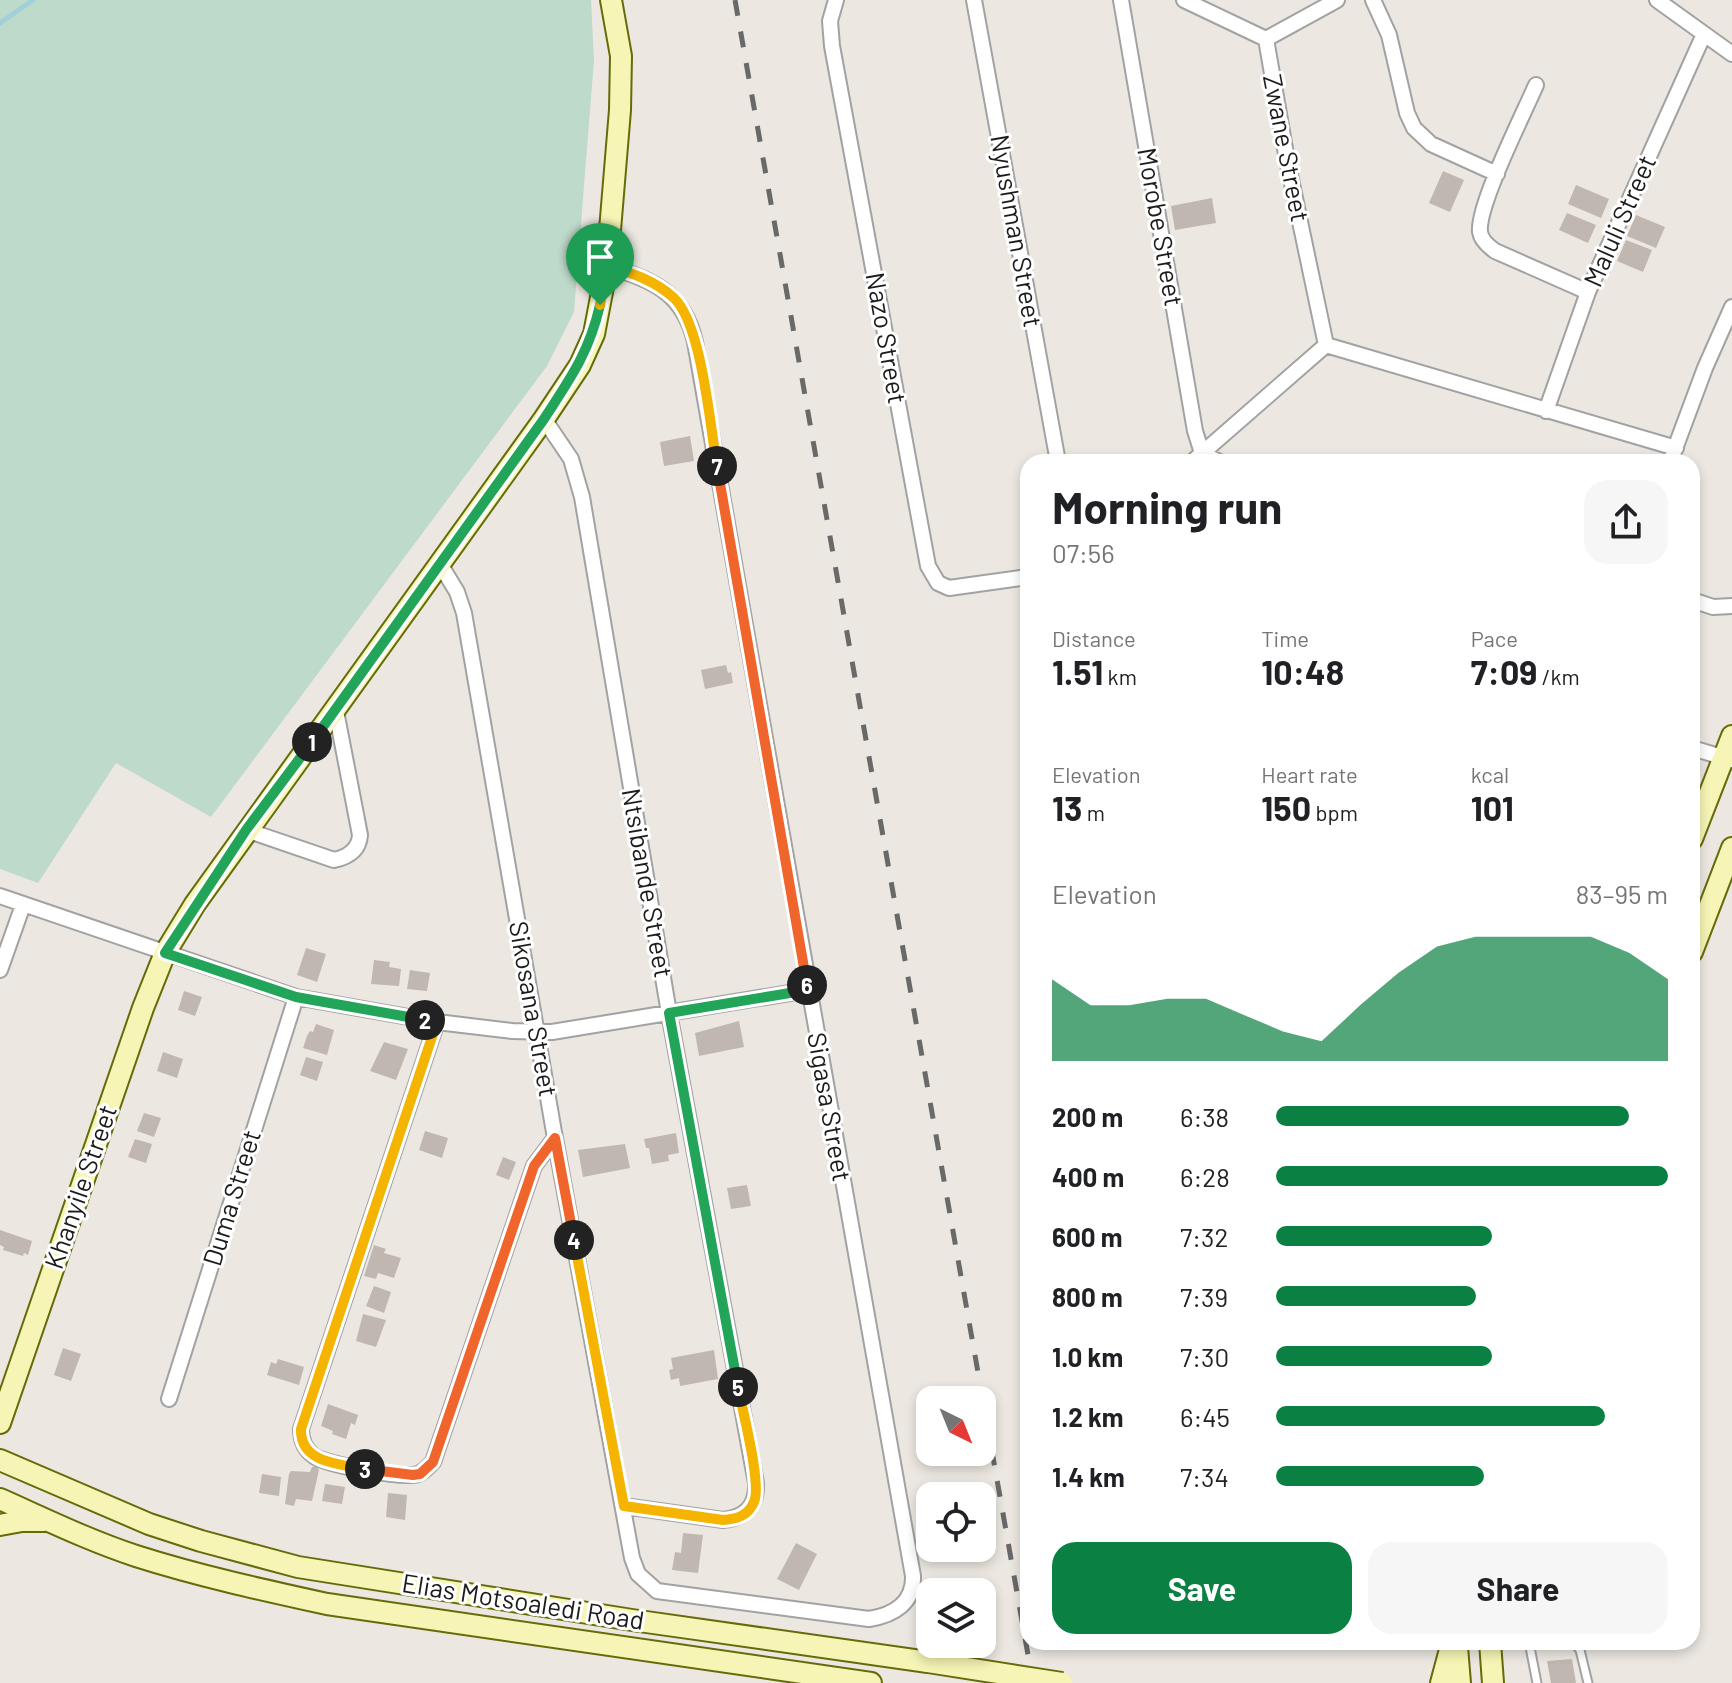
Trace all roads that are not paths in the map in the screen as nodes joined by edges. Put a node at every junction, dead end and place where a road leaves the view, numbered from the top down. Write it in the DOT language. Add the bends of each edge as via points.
graph roads {
  1 [pos="611,0"];
  2 [pos="836,0"];
  3 [pos="974,0"];
  4 [pos="1121,0"];
  5 [pos="1184,0"];
  6 [pos="1337,0"];
  7 [pos="1373,0"];
  8 [pos="1657,0"];
  9 [pos="1704,34"];
  10 [pos="1266,39"];
  11 [pos="1732,54"];
  12 [pos="1536,85"];
  13 [pos="1497,174"];
  14 [pos="607,266"];
  15 [pos="1588,292"];
  16 [pos="1732,307"];
  17 [pos="1326,345"];
  18 [pos="1546,411"];
  19 [pos="544,419"];
  20 [pos="1057,454"];
  21 [pos="1197,454"];
  22 [pos="1202,454"];
  23 [pos="1670,454"];
  24 [pos="1673,454"];
  25 [pos="440,564"];
  26 [pos="1020,578"];
  27 [pos="1700,603"];
  28 [pos="1732,606"];
  29 [pos="336,711"];
  30 [pos="1732,736"];
  31 [pos="1700,750"];
  32 [pos="1728,758"];
  33 [pos="1700,821"];
  34 [pos="246,830"];
  35 [pos="1732,848"];
  36 [pos="0,896"];
  37 [pos="23,905"];
  38 [pos="1700,931"];
  39 [pos="165,953"];
  40 [pos="0,970"];
  41 [pos="808,990"];
  42 [pos="296,997"];
  43 [pos="669,1013"];
  44 [pos="437,1022"];
  45 [pos="537,1033"];
  46 [pos="555,1138"];
  47 [pos="169,1399"];
  48 [pos="3,1404"];
  49 [pos="0,1423"];
  50 [pos="0,1460"];
  51 [pos="0,1499"];
  52 [pos="624,1506"];
  53 [pos="48,1521"];
  54 [pos="0,1525"];
  55 [pos="657,1591"];
  56 [pos="1451,1650"];
  57 [pos="1455,1650"];
  58 [pos="1491,1650"];
  59 [pos="1531,1650"];
  60 [pos="1580,1650"];
  61 [pos="871,1683"];
  62 [pos="1062,1683"];
  63 [pos="1441,1683"];
  64 [pos="1460,1683"];
  65 [pos="1493,1683"];
  66 [pos="1537,1683"];
  67 [pos="1588,1683"];
  1 -- 14 [label="main road, Khanyile Street" via="622,82"];
  2 -- 26 [label="street, Nazo Street" via="830,21 832,46 928,566 939,584 949,588"];
  3 -- 20 [label="street, Nyushman Street"];
  4 -- 21 [label="street, Morobe Street"];
  5 -- 10 [label="street, Zwane Street"];
  6 -- 10 [label="street"];
  7 -- 13 [label="street" via="1389,35 1414,128 1431,144"];
  8 -- 9 [label="street"];
  9 -- 11 [label="street"];
  9 -- 15 [label="street, Maluli Street"];
  10 -- 17 [label="street, Zwane Street"];
  12 -- 13 [label="street"];
  13 -- 15 [label="street" via="1481,219 1482,239 1500,253"];
  14 -- 19 [label="main road, Khanyile Street" via="594,334"];
  14 -- 41 [label="street, Sigasa Street" via="655,284 675,299 691,324"];
  15 -- 18 [label="street, Maluli Street"];
  16 -- 24 [label="street"];
  17 -- 18 [label="street"];
  17 -- 22 [label="street"];
  18 -- 23 [label="street"];
  19 -- 25 [label="main road, Khanyile Street"];
  19 -- 43 [label="street, Ntsibande Street" via="571,459 582,497"];
  25 -- 29 [label="main road, Khanyile Street"];
  25 -- 45 [label="street, Sikosana Street" via="464,613"];
  27 -- 28 [label="street"];
  29 -- 34 [label="main road, Khanyile Street"];
  29 -- 34 [label="street" via="360,835 354,851 334,860"];
  30 -- 32 [label="main road"];
  31 -- 32 [label="street"];
  32 -- 33 [label="main road"];
  34 -- 39 [label="main road, Khanyile Street"];
  35 -- 38 [label="main road"];
  36 -- 37 [label="street"];
  37 -- 39 [label="street"];
  37 -- 40 [label="street"];
  39 -- 42 [label="street"];
  39 -- 48 [label="main road, Khanyile Street"];
  41 -- 43 [label="street"];
  41 -- 55 [label="street, Sigasa Street" via="913,1586 900,1608 869,1619"];
  42 -- 44 [label="street"];
  42 -- 47 [label="street, Duma Street"];
  43 -- 45 [label="street"];
  43 -- 52 [label="street, Ntsibande Street" via="756,1492 747,1513 736,1519"];
  44 -- 45 [label="street"];
  44 -- 46 [label="street" via="301,1429 301,1440 314,1457 413,1475 433,1462 534,1166"];
  45 -- 46 [label="street, Sikosana Street"];
  46 -- 52 [label="street, Sikosana Street"];
  48 -- 49 [label="main road, Khanyile Street"];
  50 -- 62 [label="main road, Elias Motsoaledi Road, bridge" via="149,1524 298,1567"];
  51 -- 53 [label="main road, Elias Motsoaledi Road"];
  52 -- 55 [label="street, Sikosana Street" via="635,1567"];
  53 -- 54 [label="main road"];
  53 -- 61 [label="main road, Elias Motsoaledi Road" via="136,1556 327,1604"];
  56 -- 63 [label="main road"];
  57 -- 64 [label="main road"];
  58 -- 65 [label="main road"];
  59 -- 66 [label="lane"];
  60 -- 67 [label="lane"];
}
